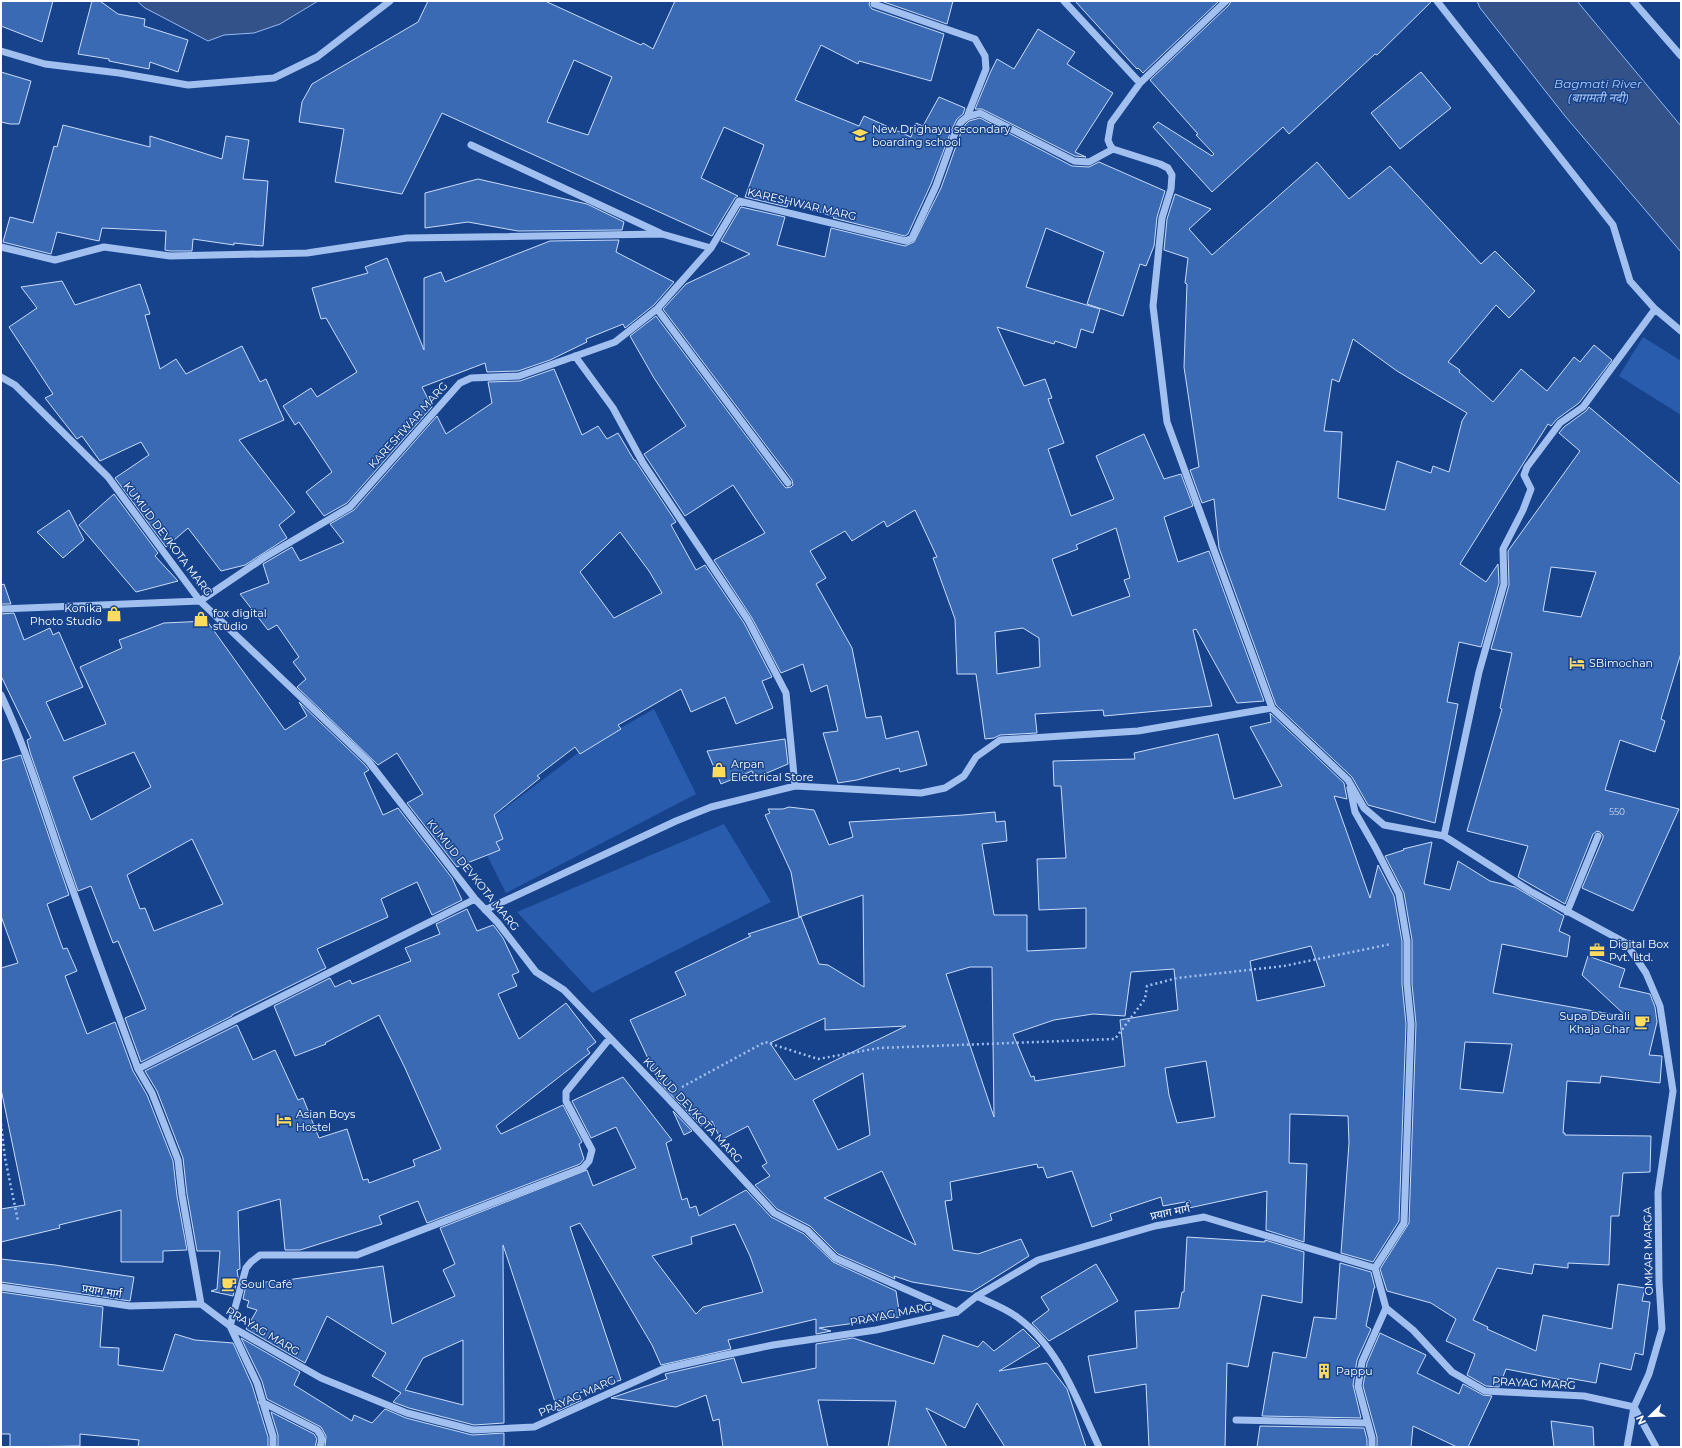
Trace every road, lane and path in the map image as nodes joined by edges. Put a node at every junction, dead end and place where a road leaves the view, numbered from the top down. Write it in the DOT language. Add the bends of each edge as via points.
graph roads {
  1 [pos="390,1"];
  2 [pos="1064,1"];
  3 [pos="1226,1"];
  4 [pos="1437,1"];
  5 [pos="1633,1"];
  6 [pos="874,4"];
  7 [pos="1,51"];
  8 [pos="1681,56"];
  9 [pos="1140,83"];
  10 [pos="967,117"];
  11 [pos="471,145"];
  12 [pos="1113,149"];
  13 [pos="662,234"];
  14 [pos="1,247"];
  15 [pos="711,248"];
  16 [pos="657,309"];
  17 [pos="1655,309"];
  18 [pos="1681,331"];
  19 [pos="575,356"];
  20 [pos="1,377"];
  21 [pos="788,483"];
  22 [pos="200,601"];
  23 [pos="1,609"];
  24 [pos="1,695"];
  25 [pos="1272,708"];
  26 [pos="1348,780"];
  27 [pos="794,786"];
  28 [pos="1444,836"];
  29 [pos="1598,836"];
  30 [pos="474,899"];
  31 [pos="485,910"];
  32 [pos="1567,912"];
  33 [pos="1407,941"];
  34 [pos="610,1038"];
  35 [pos="138,1069"];
  36 [pos="1673,1090"];
  37 [pos="1681,1093"];
  38 [pos="666,1096"];
  39 [pos="1,1124"];
  40 [pos="18,1221"];
  41 [pos="1375,1268"];
  42 [pos="1,1287"];
  43 [pos="977,1296"];
  44 [pos="201,1304"];
  45 [pos="1386,1308"];
  46 [pos="957,1312"];
  47 [pos="230,1326"];
  48 [pos="262,1402"];
  49 [pos="1634,1407"];
  50 [pos="1236,1420"];
  51 [pos="1367,1423"];
  52 [pos="274,1447"];
  53 [pos="320,1447"];
  54 [pos="1099,1447"];
  55 [pos="1372,1447"];
  56 [pos="1628,1447"];
  57 [pos="1656,1447"];
  1 -- 7 [label="street" via="317,56 274,78 188,85 45,64"];
  2 -- 9 [label="street"];
  3 -- 9 [label="street"];
  4 -- 17 [label="street" via="1613,225 1630,281"];
  5 -- 8 [label="street"];
  6 -- 10 [label="street" via="975,39 985,56 986,69"];
  9 -- 12 [label="street" via="1111,123 1108,140"];
  10 -- 12 [label="street" via="980,113 1074,161 1089,162"];
  10 -- 15 [label="street, KARESHWAR MARG" via="955,133 936,186 912,238 906,241 739,201"];
  11 -- 13 [label="street"];
  12 -- 25 [label="street" via="1168,168 1172,176 1172,189 1162,218 1153,306 1167,422"];
  13 -- 14 [label="street" via="407,238 307,253 170,256 104,247 55,260"];
  13 -- 15 [label="street"];
  15 -- 16 [label="street, KARESHWAR MARG"];
  16 -- 19 [label="street, KARESHWAR MARG" via="615,342"];
  16 -- 21 [label="street"];
  17 -- 18 [label="street"];
  17 -- 28 [label="street" via="1583,407 1560,423 1527,467 1524,475 1531,489 1503,549 1504,584 1478,672"];
  19 -- 22 [label="street, KARESHWAR MARG" via="519,376 471,378 460,383 350,507"];
  19 -- 27 [label="street" via="613,408 643,463 748,620 786,692"];
  20 -- 22 [label="street, KUMUD DEVKOTA MARG" via="15,385 108,477"];
  22 -- 23 [label="street"];
  22 -- 30 [label="street, KUMUD DEVKOTA MARG" via="369,762"];
  24 -- 35 [label="street" via="26,754"];
  25 -- 26 [label="street"];
  25 -- 27 [label="street" via="1138,731 1000,740 976,757 964,776 945,788 921,793"];
  26 -- 28 [label="street" via="1364,808 1384,825"];
  26 -- 33 [label="street" via="1355,812 1399,894"];
  27 -- 31 [label="street" via="711,807 676,821"];
  28 -- 32 [label="street, OMKAR MARGA"];
  29 -- 32 [label="street"];
  30 -- 31 [label="street, KUMUD DEVKOTA MARG"];
  30 -- 35 [label="street"];
  31 -- 34 [label="street, KUMUD DEVKOTA MARG" via="536,972 564,990"];
  32 -- 36 [label="street, OMKAR MARGA" via="1626,943 1646,973 1660,1006"];
  33 -- 38 [label="path" via="1284,966 1177,978 1147,986 1145,999 1115,1039 879,1048 818,1059 765,1042"];
  33 -- 41 [label="street" via="1407,984 1411,1024 1404,1223"];
  34 -- 38 [label="street, KUMUD DEVKOTA MARG"];
  34 -- 47 [label="street" via="566,1092 566,1101 592,1150 589,1161 583,1168 357,1255 260,1255 246,1268"];
  35 -- 44 [label="street" via="152,1093 178,1160"];
  36 -- 37 [label="street"];
  36 -- 49 [label="street, OMKAR MARGA" via="1658,1192 1662,1329 1649,1374"];
  38 -- 46 [label="street, KUMUD DEVKOTA MARG" via="774,1213 806,1230 835,1258"];
  39 -- 40 [label="path"];
  41 -- 43 [label="street, प्रयाग मार्ग" via="1204,1217 1154,1226 1038,1260"];
  41 -- 45 [label="street"];
  42 -- 44 [label="street, प्रयाग मार्ग" via="130,1306"];
  43 -- 46 [label="street, PRAYAG MARG"];
  43 -- 54 [label="street" via="1016,1316 1036,1333 1063,1372"];
  44 -- 47 [label="street, PRAYAG MARG"];
  45 -- 49 [label="street, PRAYAG MARG" via="1413,1330 1452,1372 1485,1391 1584,1396"];
  45 -- 51 [label="street" via="1362,1362 1358,1386"];
  46 -- 47 [label="street, PRAYAG MARG" via="876,1330 773,1345 663,1369 534,1427 473,1430 408,1413 321,1378"];
  47 -- 48 [label="street" via="257,1383"];
  48 -- 52 [label="street"];
  48 -- 53 [label="street" via="317,1430 322,1435"];
  49 -- 56 [label="street, OMKAR MARGA"];
  49 -- 57 [label="street"];
  50 -- 51 [label="street"];
  51 -- 55 [label="street"];
}
